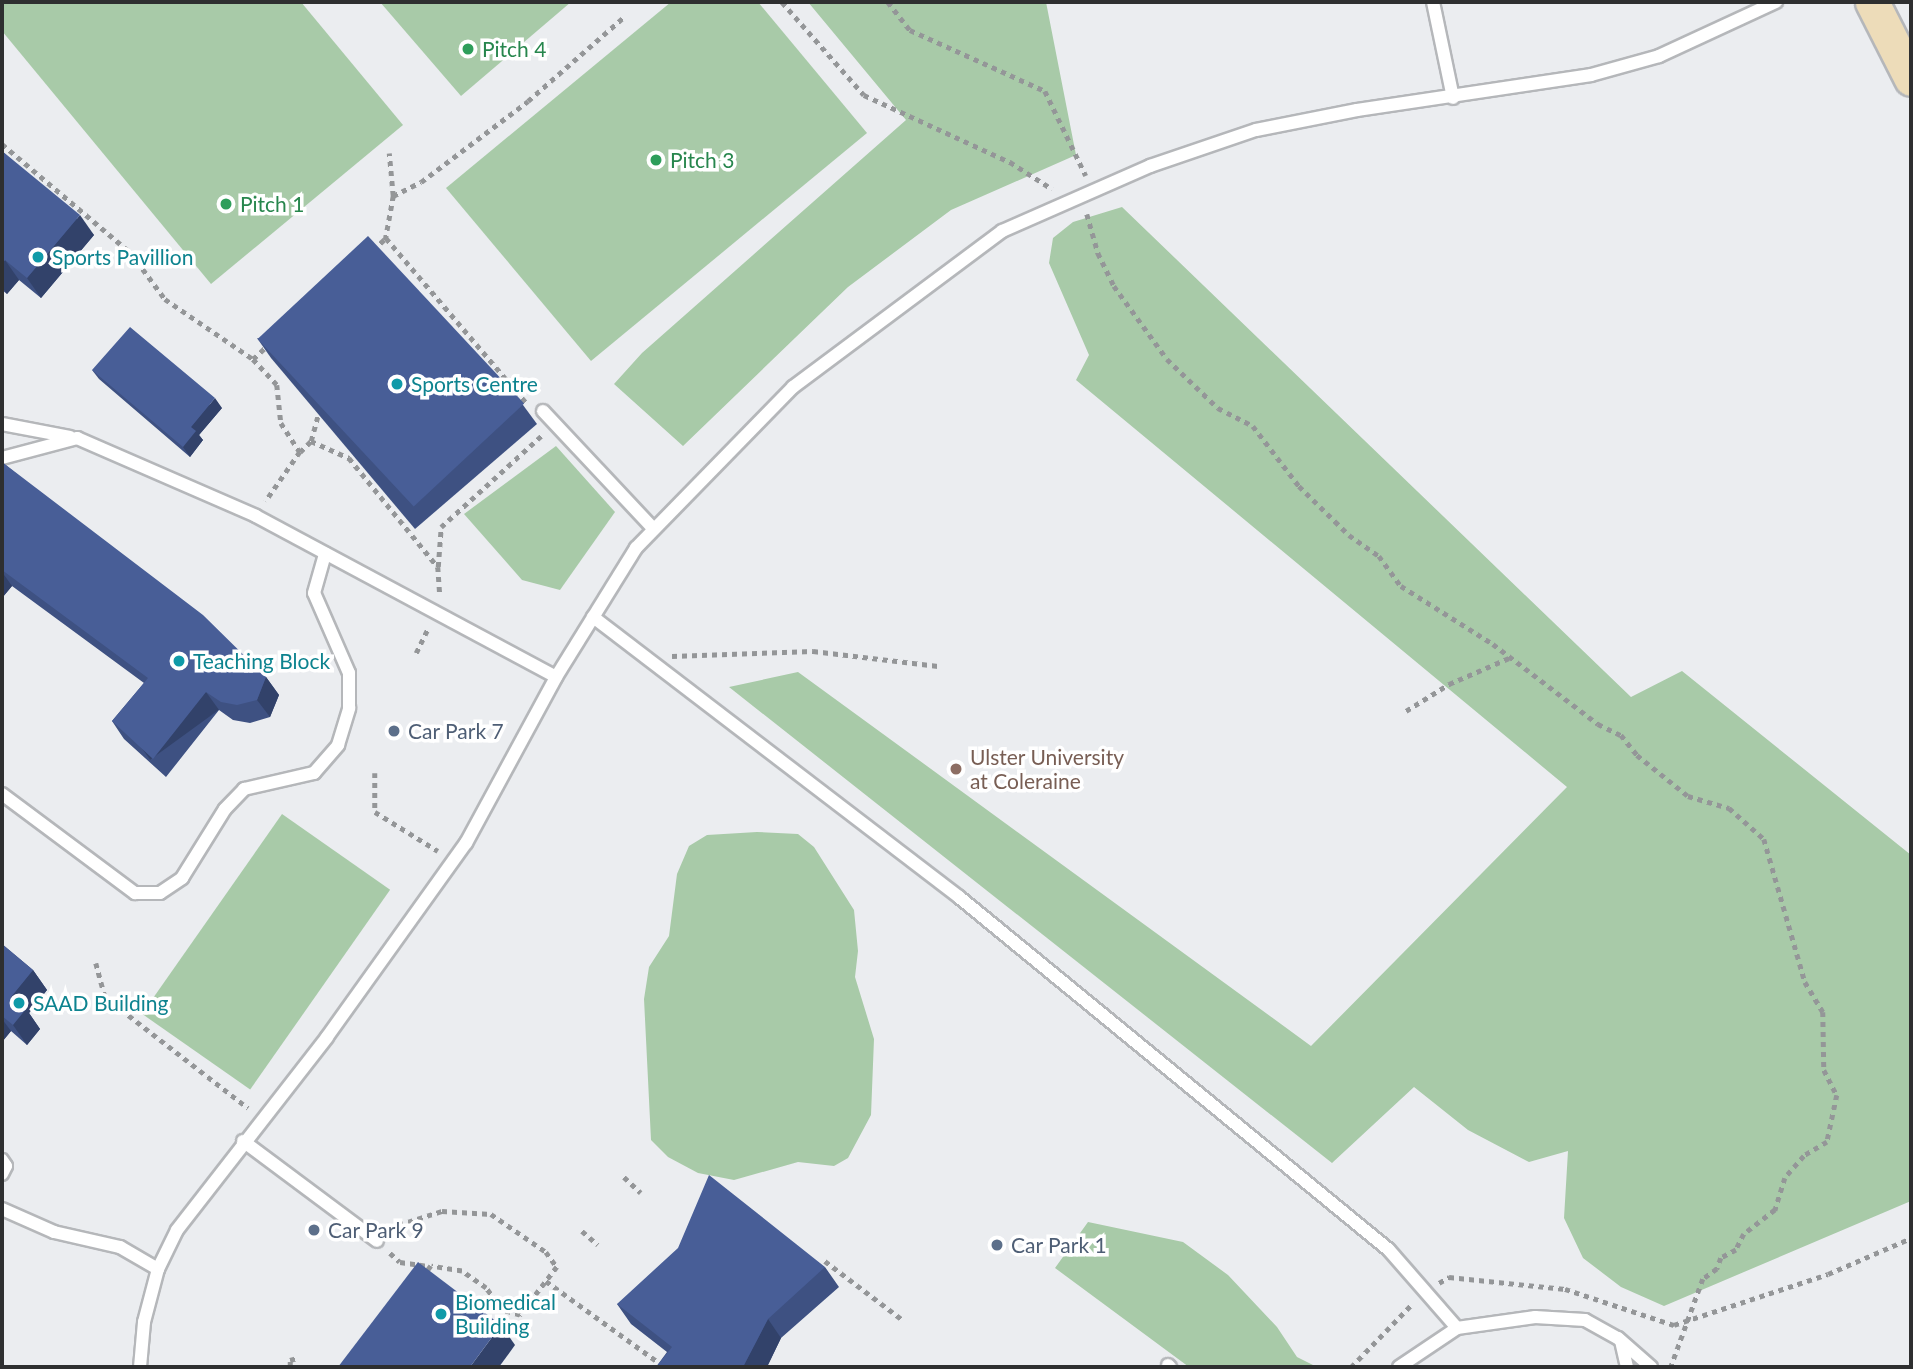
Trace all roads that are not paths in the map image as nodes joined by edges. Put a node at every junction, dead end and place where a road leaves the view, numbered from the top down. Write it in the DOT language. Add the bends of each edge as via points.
graph roads {
  1 [pos="1433,2"];
  2 [pos="1776,2"];
  3 [pos="1872,2"];
  4 [pos="1911,79"];
  5 [pos="1453,98"];
  6 [pos="539,413"];
  7 [pos="2,424"];
  8 [pos="77,438"];
  9 [pos="2,458"];
  10 [pos="652,527"];
  11 [pos="325,554"];
  12 [pos="593,617"];
  13 [pos="556,677"];
  14 [pos="2,794"];
  15 [pos="243,1141"];
  16 [pos="2,1160"];
  17 [pos="2,1174"];
  18 [pos="2,1209"];
  19 [pos="377,1241"];
  20 [pos="158,1269"];
  21 [pos="1457,1328"];
  22 [pos="1618,1338"];
  23 [pos="140,1367"];
  24 [pos="1399,1367"];
  25 [pos="1627,1367"];
  26 [pos="1651,1367"];
  1 -- 5 [label="lane"];
  2 -- 5 [label="lane" via="1659,56 1591,75"];
  3 -- 4 [label="main road"];
  5 -- 10 [label="lane" via="1256,130 1150,166 1002,231 793,387"];
  6 -- 10 [label="lane"];
  7 -- 8 [label="lane"];
  8 -- 9 [label="lane"];
  8 -- 11 [label="lane" via="256,516"];
  10 -- 12 [label="lane"];
  11 -- 13 [label="lane"];
  11 -- 14 [label="lane" via="314,593 349,673 349,708 338,745 314,773 244,789 225,809 182,878 160,893 135,893"];
  12 -- 13 [label="lane"];
  12 -- 21 [label="lane" via="959,897 1390,1250"];
  13 -- 15 [label="lane" via="454,860 327,1037"];
  15 -- 19 [label="lane"];
  15 -- 20 [label="lane" via="177,1230"];
  16 -- 17 [label="lane" via="6,1166"];
  18 -- 20 [label="lane" via="54,1233 120,1247"];
  20 -- 23 [label="lane" via="144,1322"];
  21 -- 22 [label="lane" via="1491,1320 1564,1318 1585,1320"];
  21 -- 24 [label="lane"];
  22 -- 25 [label="lane" via="1624,1344"];
  22 -- 26 [label="lane"];
}
